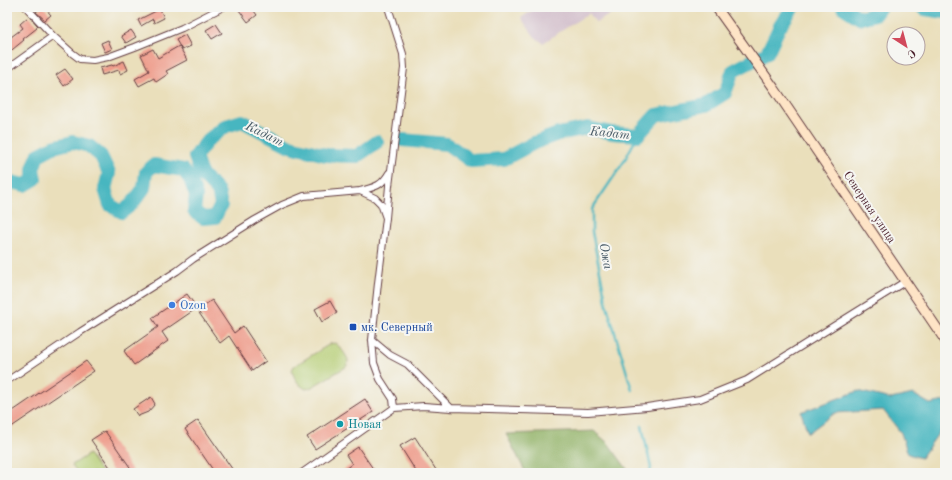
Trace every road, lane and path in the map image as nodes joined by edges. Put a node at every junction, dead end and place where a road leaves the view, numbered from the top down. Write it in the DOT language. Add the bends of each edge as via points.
graph roads {
  1 [pos="26,7"];
  2 [pos="223,7"];
  3 [pos="388,7"];
  4 [pos="716,7"];
  5 [pos="53,36"];
  6 [pos="7,69"];
  7 [pos="391,170"];
  8 [pos="360,191"];
  9 [pos="386,218"];
  10 [pos="906,281"];
  11 [pos="372,340"];
  12 [pos="945,340"];
  13 [pos="7,381"];
  14 [pos="394,408"];
  15 [pos="451,408"];
  16 [pos="302,473"];
  1 -- 5 [label="street"];
  2 -- 5 [label="street" via="182,28 108,57 93,60 80,59"];
  3 -- 7 [label="street" via="404,68"];
  4 -- 10 [label="street, Северная улица"];
  5 -- 6 [label="street"];
  7 -- 8 [label="street" via="376,187"];
  7 -- 9 [label="street"];
  8 -- 9 [label="street" via="375,198"];
  8 -- 13 [label="street" via="304,196 282,205 193,259"];
  9 -- 11 [label="street"];
  10 -- 12 [label="street, Северная улица"];
  10 -- 15 [label="street" via="747,380 700,399 588,412"];
  11 -- 14 [label="street" via="374,363 380,379 393,399"];
  11 -- 15 [label="street" via="390,355 407,364"];
  14 -- 15 [label="street"];
  14 -- 16 [label="street"];
}
